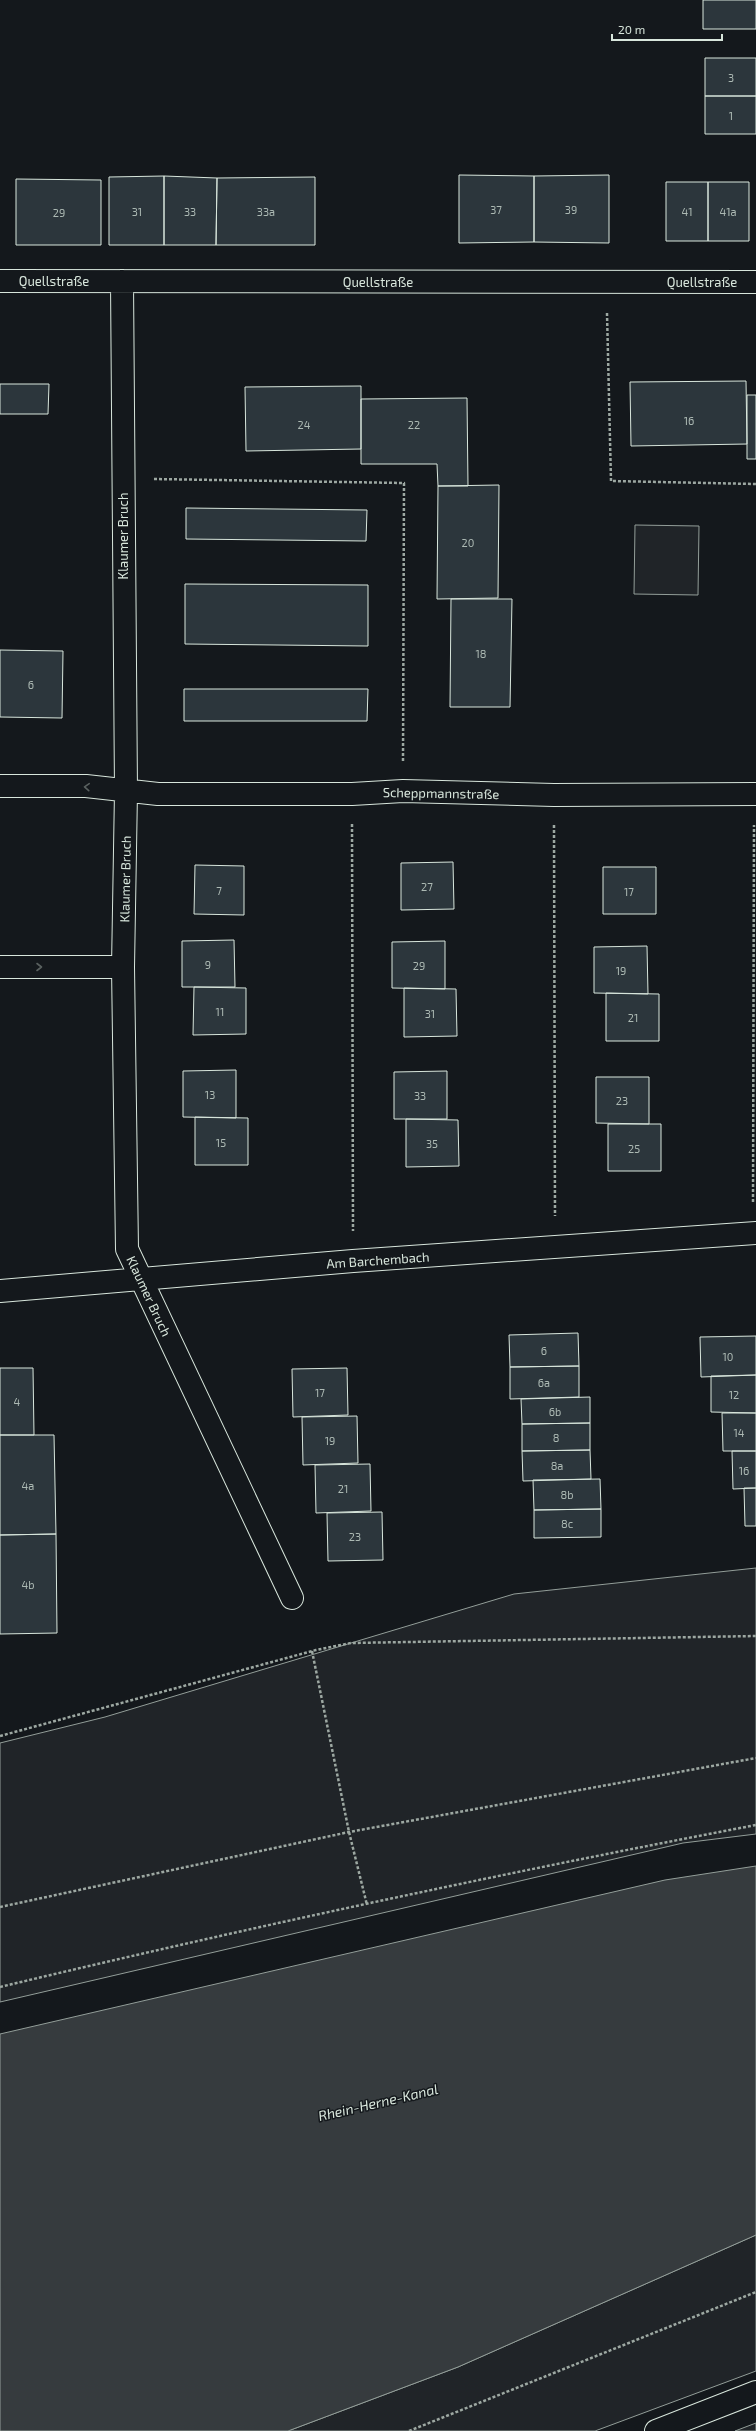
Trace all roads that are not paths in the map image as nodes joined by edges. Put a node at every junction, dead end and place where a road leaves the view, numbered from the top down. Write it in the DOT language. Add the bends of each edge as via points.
graph roads {
  1 [pos="0,280"];
  2 [pos="122,281"];
  3 [pos="756,282"];
  4 [pos="0,786"];
  5 [pos="126,791"];
  6 [pos="755,794"];
  7 [pos="0,967"];
  8 [pos="123,968"];
  9 [pos="755,1233"];
  10 [pos="140,1279"];
  11 [pos="0,1291"];
  12 [pos="292,1598"];
  13 [pos="756,2392"];
  14 [pos="656,2431"];
  1 -- 2 [label="street, Quellstraße"];
  2 -- 3 [label="street, Quellstraße"];
  2 -- 5 [label="street, Klaumer Bruch"];
  5 -- 4 [label="street, one-way" via="86,786"];
  5 -- 6 [label="street, Scheppmannstraße" via="158,794 352,794 403,791 554,795"];
  5 -- 8 [label="street, Klaumer Bruch"];
  7 -- 8 [label="street, one-way"];
  8 -- 10 [label="street, Klaumer Bruch" via="127,1249"];
  9 -- 10 [label="street, Am Barchembach" via="353,1261"];
  10 -- 11 [label="street, Am Barchembach"];
  10 -- 12 [label="street, Klaumer Bruch"];
  13 -- 14 [label="street"];
}
